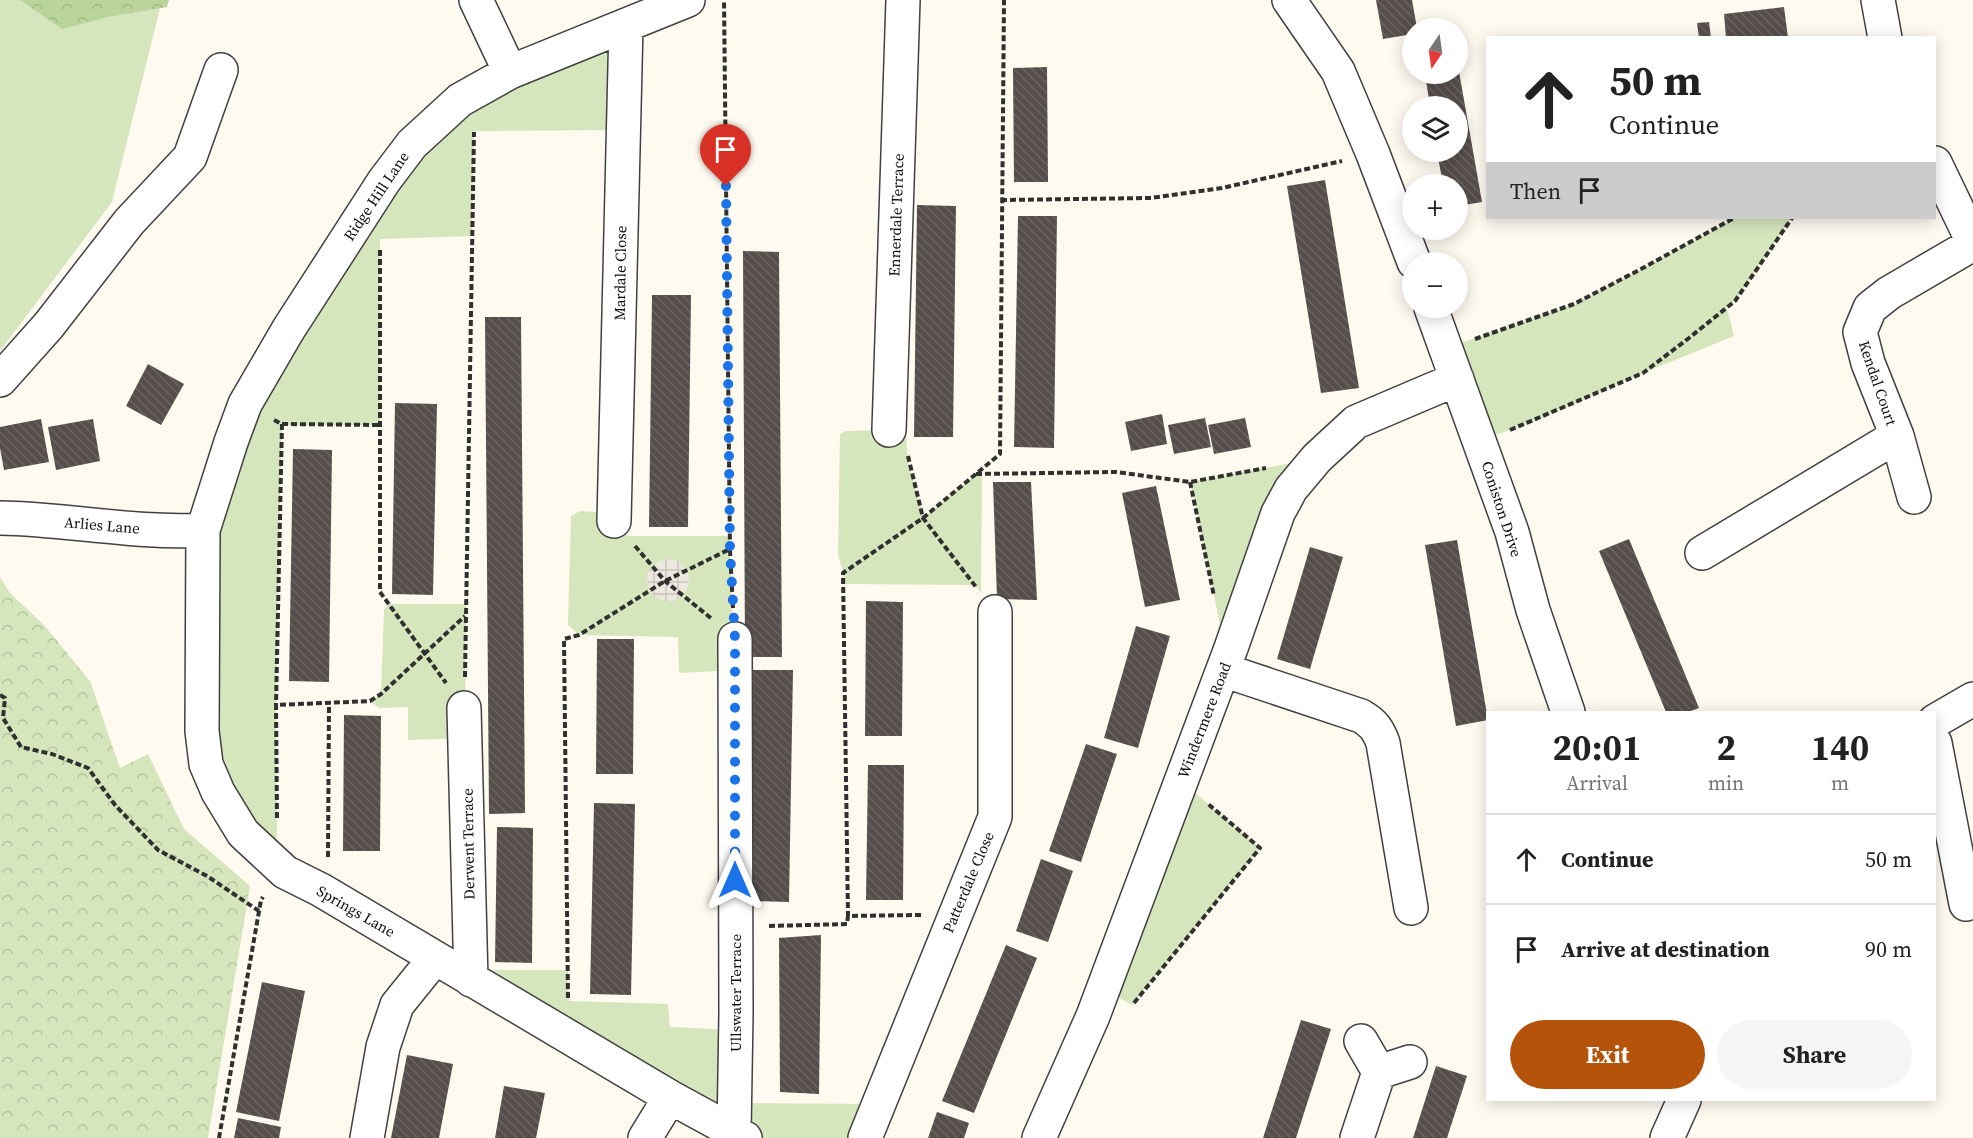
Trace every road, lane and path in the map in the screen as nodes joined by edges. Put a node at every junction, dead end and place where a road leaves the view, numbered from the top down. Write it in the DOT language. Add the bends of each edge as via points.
graph roads {
  1 [pos="476,0"];
  2 [pos="688,0"];
  3 [pos="723,0"];
  4 [pos="903,0"];
  5 [pos="1004,0"];
  6 [pos="1289,0"];
  7 [pos="1878,0"];
  8 [pos="626,25"];
  9 [pos="1885,36"];
  10 [pos="221,70"];
  11 [pos="510,72"];
  12 [pos="460,100"];
  13 [pos="1373,154"];
  14 [pos="1936,165"];
  15 [pos="1001,200"];
  16 [pos="366,210"];
  17 [pos="1732,219"];
  18 [pos="1791,219"];
  19 [pos="1973,243"];
  20 [pos="1410,252"];
  21 [pos="1435,318"];
  22 [pos="1446,348"];
  23 [pos="1457,379"];
  24 [pos="0,380"];
  25 [pos="245,404"];
  26 [pos="282,424"];
  27 [pos="380,425"];
  28 [pos="889,430"];
  29 [pos="1897,436"];
  30 [pos="1479,440"];
  31 [pos="1317,458"];
  32 [pos="976,474"];
  33 [pos="1190,482"];
  34 [pos="1914,497"];
  35 [pos="0,518"];
  36 [pos="923,518"];
  37 [pos="614,521"];
  38 [pos="203,530"];
  39 [pos="730,549"];
  40 [pos="1702,553"];
  41 [pos="665,581"];
  42 [pos="995,612"];
  43 [pos="466,615"];
  44 [pos="735,639"];
  45 [pos="424,653"];
  46 [pos="1227,659"];
  47 [pos="0,695"];
  48 [pos="1973,699"];
  49 [pos="329,703"];
  50 [pos="276,705"];
  51 [pos="464,708"];
  52 [pos="1568,711"];
  53 [pos="1936,720"];
  54 [pos="1936,748"];
  55 [pos="1181,781"];
  56 [pos="275,864"];
  57 [pos="321,890"];
  58 [pos="1966,904"];
  59 [pos="1411,908"];
  60 [pos="259,911"];
  61 [pos="954,914"];
  62 [pos="848,916"];
  63 [pos="735,926"];
  64 [pos="435,958"];
  65 [pos="471,980"];
  66 [pos="1104,989"];
  67 [pos="569,1038"];
  68 [pos="1361,1041"];
  69 [pos="1410,1062"];
  70 [pos="1379,1072"];
  71 [pos="670,1097"];
  72 [pos="1684,1101"];
  73 [pos="740,1135"];
  74 [pos="219,1138"];
  75 [pos="367,1138"];
  76 [pos="645,1138"];
  77 [pos="865,1138"];
  78 [pos="1039,1138"];
  79 [pos="1357,1138"];
  80 [pos="1666,1138"];
  1 -- 11 [label="street"];
  2 -- 8 [label="street, Ridge Hill Lane"];
  3 -- 39 [label="path"];
  4 -- 28 [label="street, Ennerdale Terrace"];
  5 -- 15 [label="path"];
  6 -- 13 [label="street" via="1338,71"];
  7 -- 9 [label="street"];
  8 -- 11 [label="street, Ridge Hill Lane"];
  8 -- 37 [label="street, Mardale Close"];
  10 -- 24 [label="street" via="190,157 129,222 49,325"];
  11 -- 12 [label="street, Ridge Hill Lane"];
  12 -- 16 [label="street, Ridge Hill Lane" via="412,144"];
  12 -- 43 [label="path" via="474,121"];
  13 -- 15 [label="path" via="1222,188 1151,198"];
  13 -- 20 [label="street"];
  14 -- 19 [label="street"];
  15 -- 32 [label="path" via="1000,454"];
  16 -- 25 [label="street, Ridge Hill Lane"];
  16 -- 27 [label="path" via="380,222"];
  17 -- 22 [label="path" via="1574,303"];
  18 -- 30 [label="path" via="1735,301 1643,373"];
  19 -- 29 [label="street, Kendal Court" via="1888,293 1870,308 1860,332"];
  21 -- 22 [label="street, Coniston Drive"];
  22 -- 23 [label="street, Coniston Drive"];
  23 -- 30 [label="street, Coniston Drive"];
  23 -- 31 [label="street, Windermere Road" via="1356,423"];
  25 -- 26 [label="path"];
  25 -- 38 [label="street, Ridge Hill Lane"];
  26 -- 27 [label="path"];
  26 -- 50 [label="path"];
  27 -- 45 [label="path" via="380,592"];
  28 -- 36 [label="path" via="906,435"];
  29 -- 34 [label="street, Kendal Court"];
  29 -- 40 [label="street, Kendal Court"];
  30 -- 52 [label="street, Coniston Drive"];
  31 -- 33 [label="path"];
  31 -- 46 [label="street, Windermere Road" via="1291,489 1278,513"];
  32 -- 33 [label="path" via="1116,472"];
  32 -- 36 [label="path"];
  33 -- 46 [label="path"];
  35 -- 38 [label="street, Arlies Lane" via="173,532"];
  36 -- 42 [label="path"];
  36 -- 62 [label="path" via="843,573"];
  37 -- 41 [label="path"];
  38 -- 56 [label="street, Springs Lane" via="202,731 206,764 243,833"];
  39 -- 41 [label="path"];
  39 -- 44 [label="path"];
  41 -- 44 [label="path"];
  41 -- 67 [label="path" via="579,635 564,639"];
  42 -- 61 [label="street, Patterdale Close" via="996,817"];
  43 -- 45 [label="path"];
  43 -- 51 [label="path"];
  44 -- 63 [label="street, Ullswater Terrace"];
  45 -- 49 [label="path" via="370,701"];
  45 -- 51 [label="path"];
  46 -- 55 [label="street, Windermere Road"];
  46 -- 59 [label="street" via="1372,722 1383,743"];
  47 -- 60 [label="path" via="5,698 3,718 21,747 88,768 115,805 158,850 207,876"];
  48 -- 53 [label="street"];
  49 -- 50 [label="path"];
  49 -- 57 [label="path" via="328,867"];
  50 -- 56 [label="path"];
  51 -- 65 [label="street, Derwent Terrace"];
  54 -- 58 [label="street"];
  55 -- 66 [label="street, Windermere Road"];
  55 -- 66 [label="path" via="1260,849 1132,1005"];
  56 -- 57 [label="street, Springs Lane"];
  56 -- 60 [label="path"];
  57 -- 64 [label="street, Springs Lane"];
  60 -- 74 [label="path"];
  61 -- 62 [label="path"];
  61 -- 77 [label="street, Patterdale Close"];
  62 -- 63 [label="path" via="847,924"];
  63 -- 73 [label="street, Ullswater Terrace"];
  64 -- 65 [label="street, Springs Lane"];
  64 -- 75 [label="street" via="397,1005 383,1047"];
  65 -- 67 [label="street, Springs Lane"];
  66 -- 78 [label="street, Windermere Road"];
  67 -- 71 [label="street, Springs Lane"];
  68 -- 70 [label="street"];
  69 -- 70 [label="street"];
  70 -- 79 [label="street"];
  71 -- 73 [label="street, Springs Lane"];
  71 -- 76 [label="street"];
  72 -- 80 [label="street"];
}
